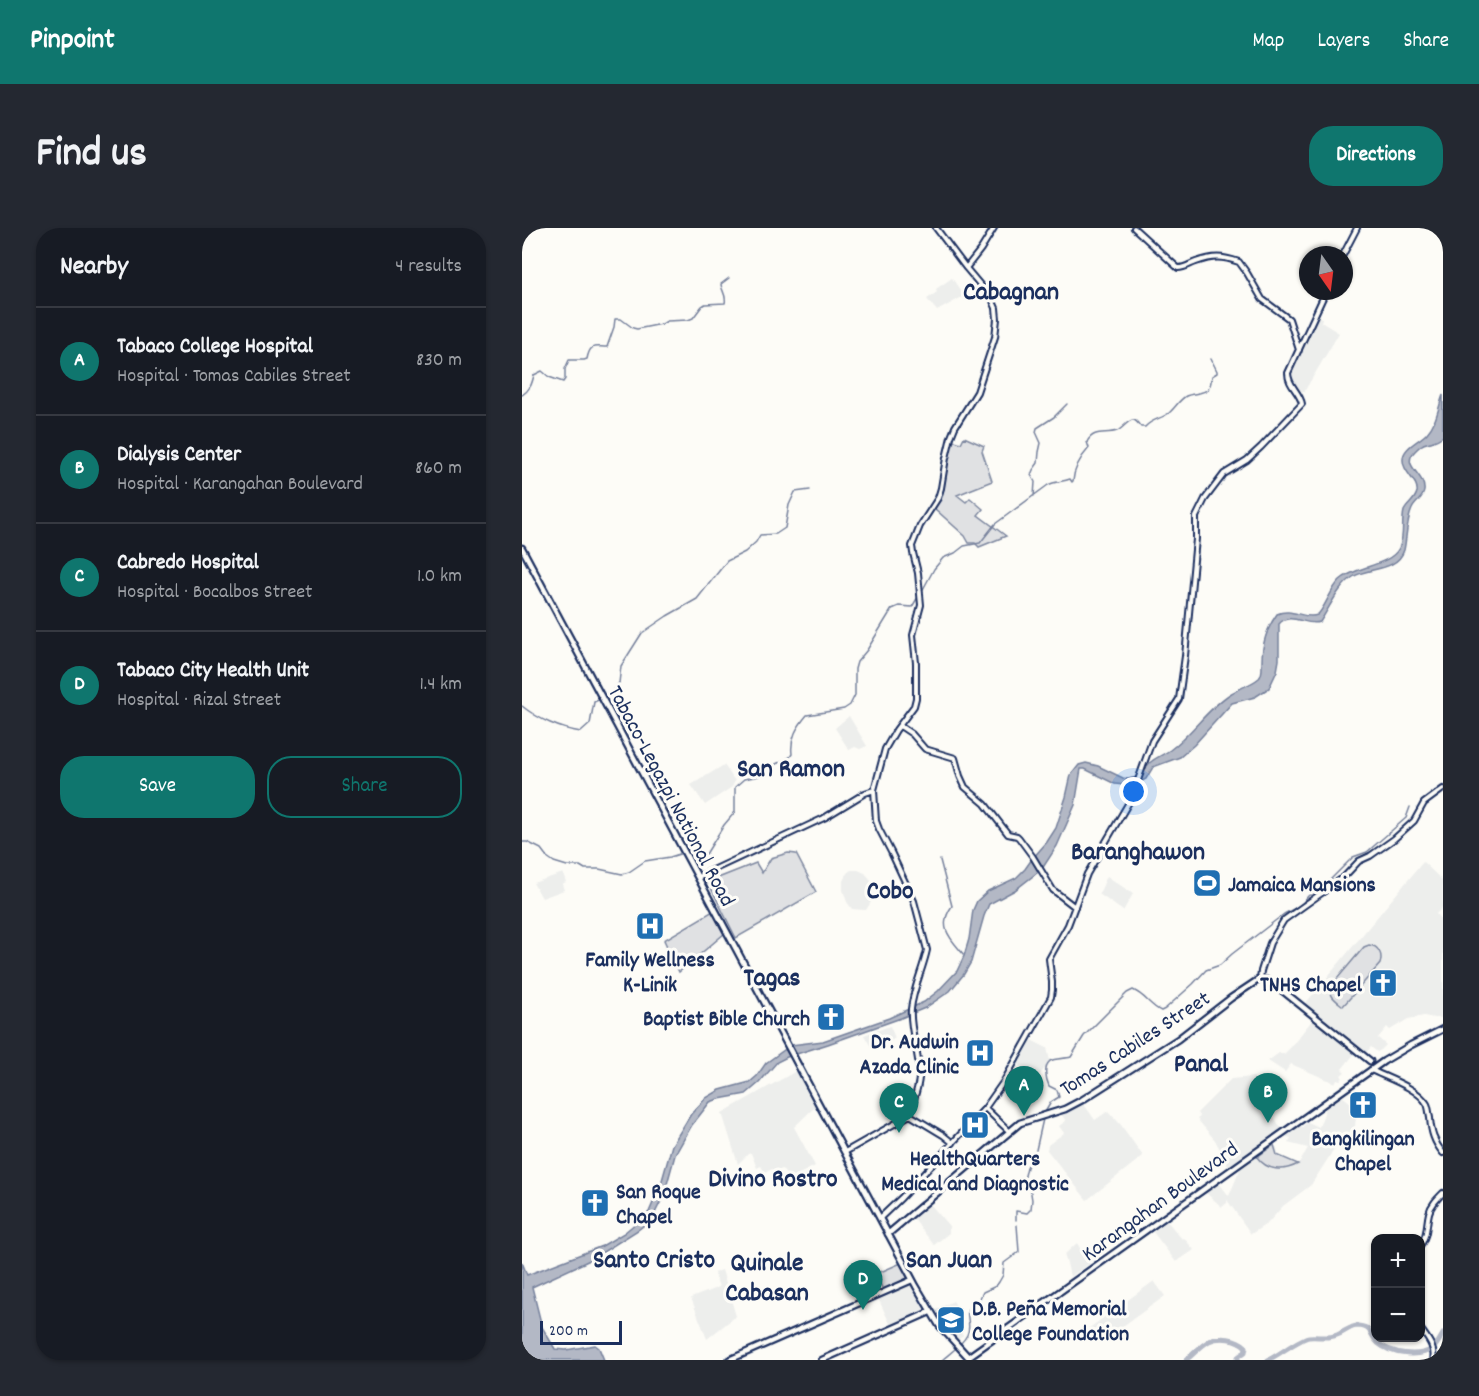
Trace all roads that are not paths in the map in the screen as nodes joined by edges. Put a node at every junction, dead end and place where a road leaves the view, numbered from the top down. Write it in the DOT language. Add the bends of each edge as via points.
graph roads {
  1 [pos="936,228"];
  2 [pos="994,228"];
  3 [pos="1134,228"];
  4 [pos="1357,228"];
  5 [pos="1348,246"];
  6 [pos="966,268"];
  7 [pos="1322,300"];
  8 [pos="1299,350"];
  9 [pos="522,548"];
  10 [pos="900,726"];
  11 [pos="1443,789"];
  12 [pos="874,790"];
  13 [pos="698,877"];
  14 [pos="1075,907"];
  15 [pos="1260,980"];
  16 [pos="1443,1029"];
  17 [pos="1370,1061"];
  18 [pos="1384,1061"];
  19 [pos="1371,1070"];
  20 [pos="985,1107"];
  21 [pos="910,1115"];
  22 [pos="1009,1131"];
  23 [pos="953,1143"];
  24 [pos="845,1152"];
  25 [pos="1443,1153"];
  26 [pos="1443,1194"];
  27 [pos="880,1218"];
  28 [pos="888,1234"];
  29 [pos="1425,1238"];
  30 [pos="912,1280"];
  31 [pos="930,1312"];
  32 [pos="1425,1335"];
  33 [pos="969,1359"];
  34 [pos="729,1360"];
  35 [pos="822,1360"];
  36 [pos="1433,1360"];
  1 -- 6 [label="street"];
  2 -- 6 [label="street"];
  3 -- 8 [label="street" via="1178,268 1215,257 1239,262 1262,299 1289,319"];
  4 -- 5 [label="street"];
  6 -- 10 [label="street" via="996,308 995,337 977,392 951,436 942,488 912,546 921,599 913,635 916,698"];
  7 -- 8 [label="street"];
  8 -- 14 [label="street" via="1288,378 1302,404 1265,444 1224,474 1196,517 1179,699 1152,741 1130,800 1087,874"];
  9 -- 13 [label="main road, Tabaco-Legazpi National Road"];
  10 -- 12 [label="street" via="883,754"];
  10 -- 14 [label="street" via="925,749 956,759 965,787 985,804 1008,834 1020,838 1053,890"];
  11 -- 15 [label="street" via="1424,803 1414,820 1394,839 1359,861 1344,877 1284,920 1270,943"];
  12 -- 13 [label="street"];
  12 -- 21 [label="street" via="876,821 914,901 927,950 911,1005 919,1076"];
  13 -- 24 [label="main road, Tabaco-Legazpi National Road"];
  14 -- 20 [label="street" via="1049,959 1051,997"];
  15 -- 17 [label="main road" via="1278,987"];
  15 -- 22 [label="main road, Tomas Cabiles Street" via="1185,1034 1074,1104 1020,1123"];
  16 -- 18 [label="main road, Karangahan Boulevard"];
  17 -- 18 [label="main road"];
  17 -- 19 [label="main road"];
  18 -- 19 [label="main road, Karangahan Boulevard"];
  19 -- 25 [label="street" via="1423,1100 1428,1106 1432,1134"];
  19 -- 33 [label="main road, Karangahan Boulevard"];
  20 -- 22 [label="street"];
  20 -- 23 [label="street"];
  21 -- 23 [label="street"];
  21 -- 24 [label="street"];
  22 -- 28 [label="main road, Tomas Cabiles Street"];
  23 -- 27 [label="street"];
  24 -- 27 [label="main road, Tabaco-Legazpi National Road"];
  26 -- 29 [label="street" via="1429,1213"];
  27 -- 28 [label="main road, Tabaco-Legazpi National Road"];
  28 -- 30 [label="main road, Tabaco-Legazpi National Road"];
  30 -- 31 [label="main road, Tabaco-Legazpi National Road"];
  30 -- 34 [label="main road"];
  31 -- 33 [label="main road, Tabaco-Legazpi National Road"];
  31 -- 35 [label="main road"];
  32 -- 36 [label="street" via="1435,1353"];
}
